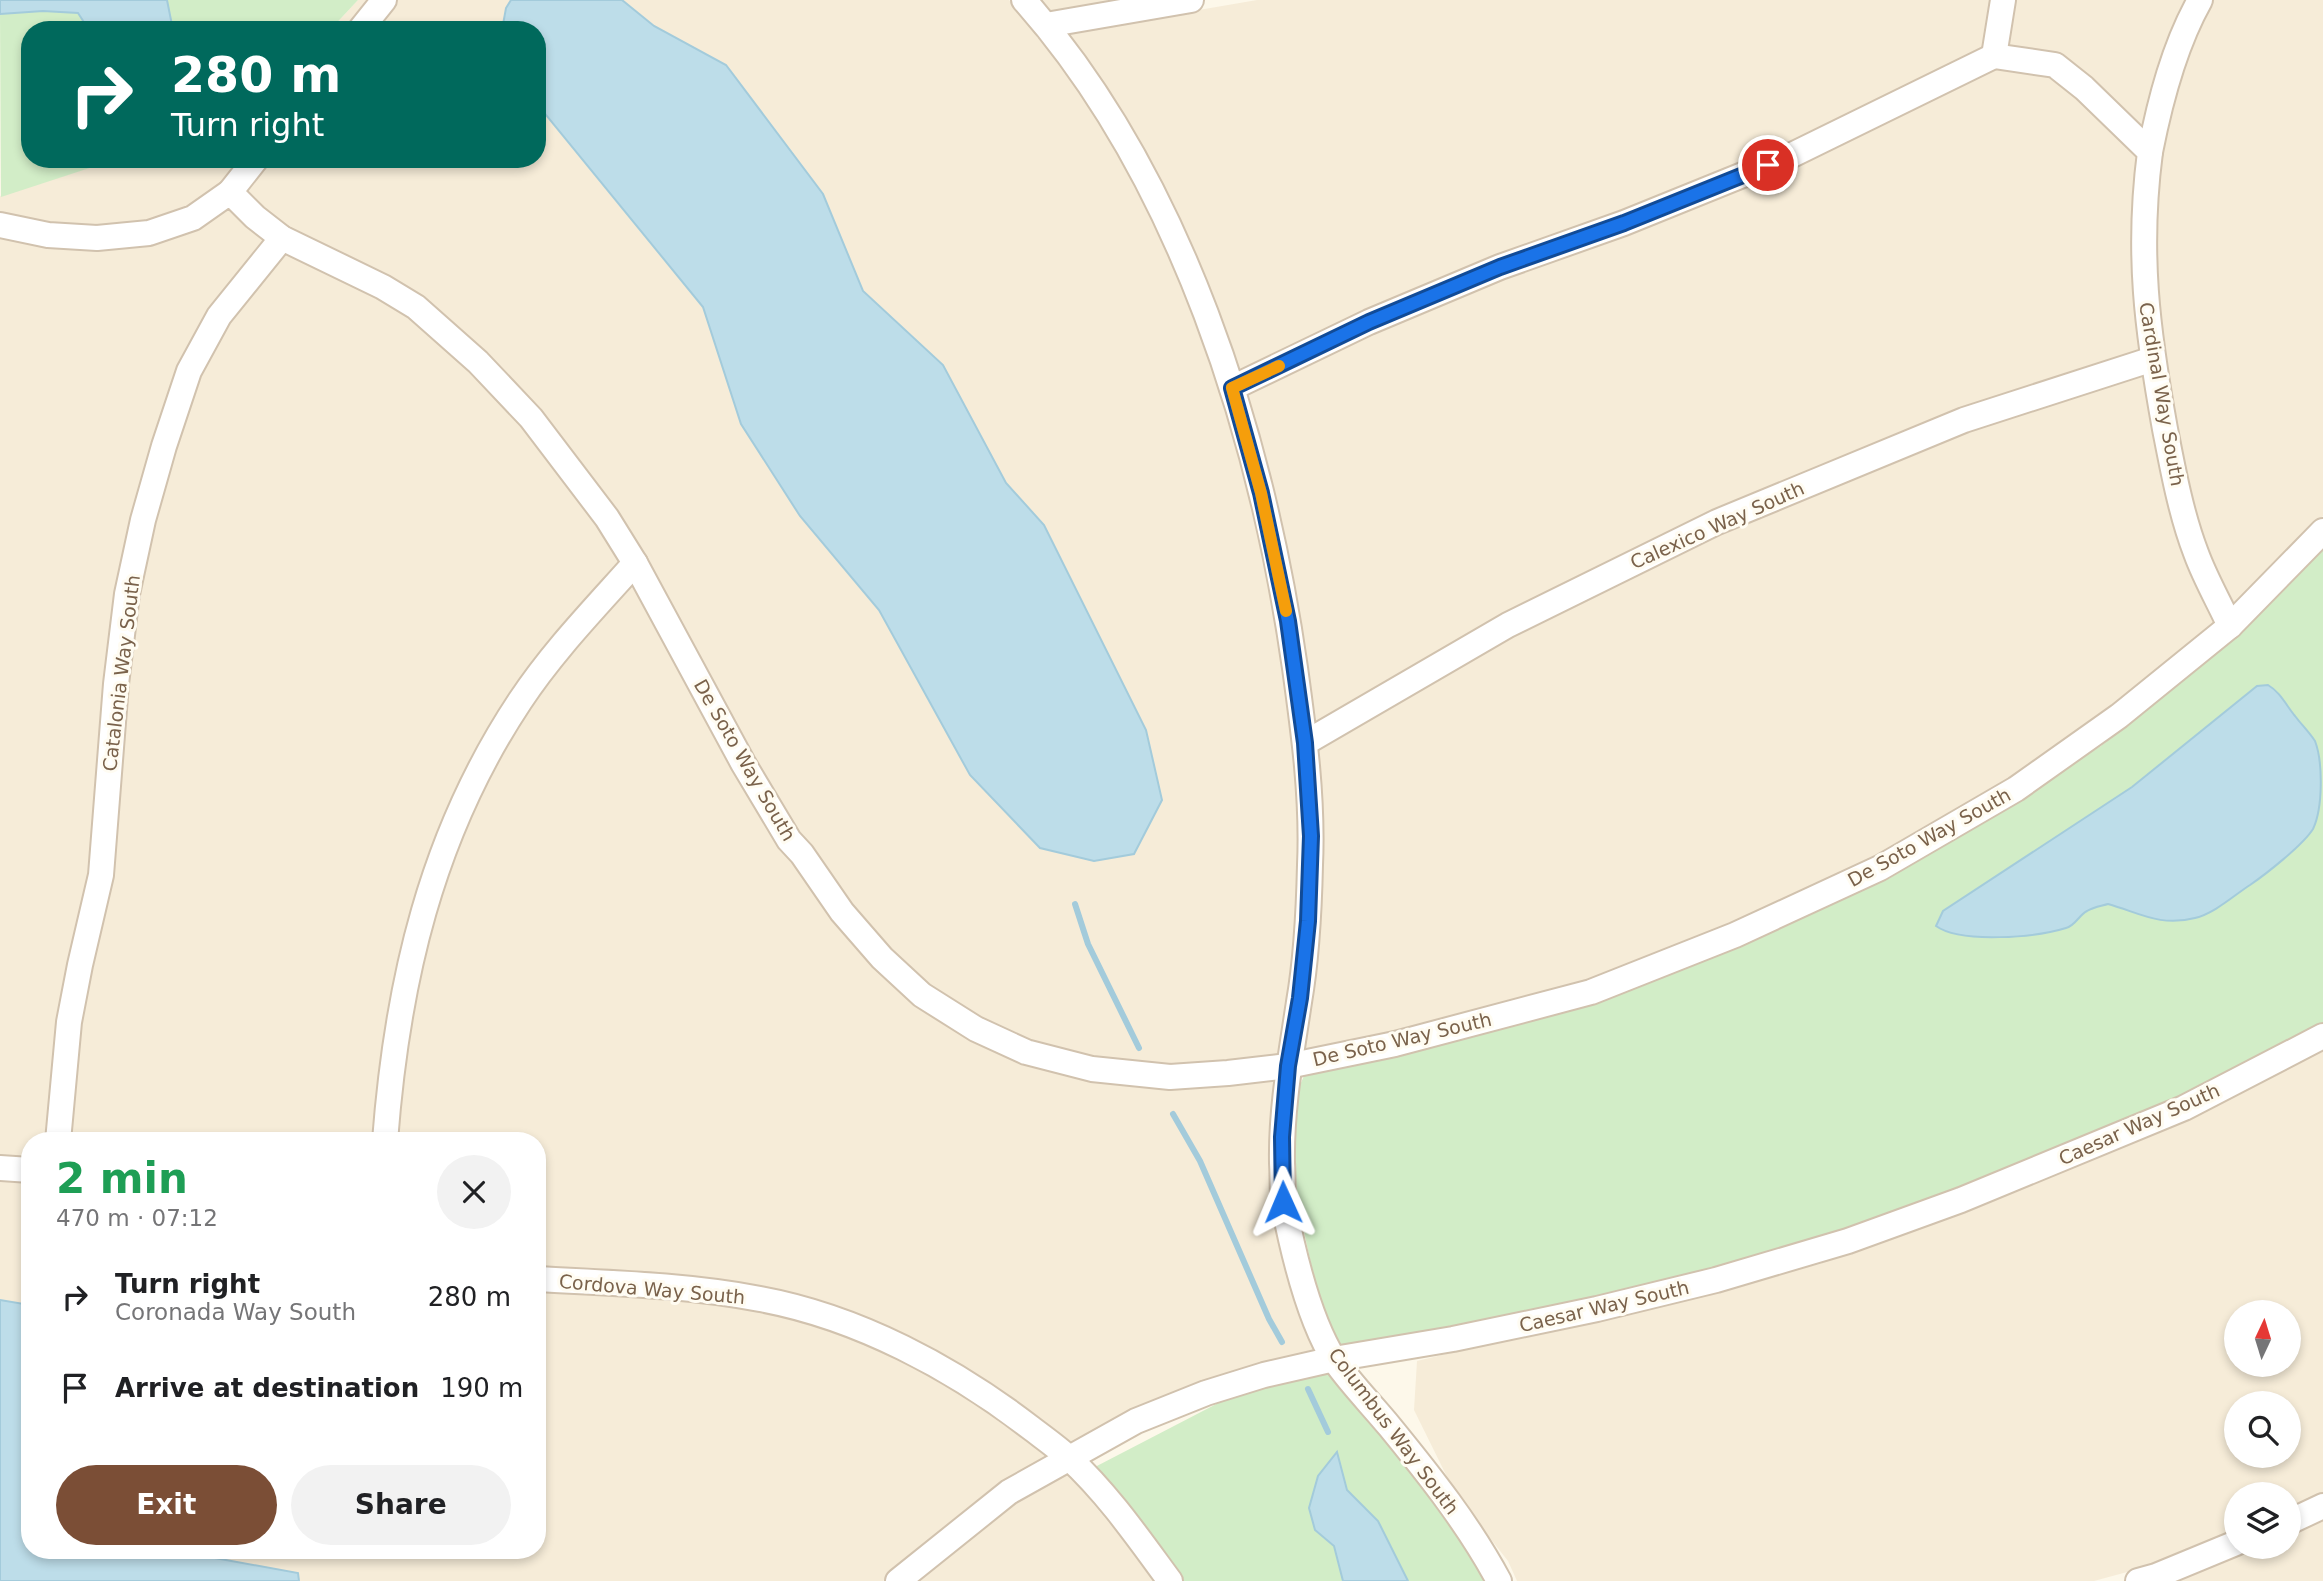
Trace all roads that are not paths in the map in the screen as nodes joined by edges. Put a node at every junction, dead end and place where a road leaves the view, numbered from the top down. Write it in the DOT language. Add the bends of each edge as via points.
graph roads {
  1 [pos="384,0"];
  2 [pos="1024,0"];
  3 [pos="1191,0"];
  4 [pos="2003,0"];
  5 [pos="2200,0"];
  6 [pos="367,21"];
  7 [pos="1046,25"];
  8 [pos="1994,56"];
  9 [pos="2150,152"];
  10 [pos="249,168"];
  11 [pos="230,192"];
  12 [pos="0,225"];
  13 [pos="282,238"];
  14 [pos="2152,359"];
  15 [pos="1232,388"];
  16 [pos="2323,531"];
  17 [pos="635,564"];
  18 [pos="2230,626"];
  19 [pos="1305,743"];
  20 [pos="2323,1037"];
  21 [pos="1288,1066"];
  22 [pos="59,1132"];
  23 [pos="386,1132"];
  24 [pos="0,1168"];
  25 [pos="21,1169"];
  26 [pos="546,1280"];
  27 [pos="1334,1359"];
  28 [pos="1069,1457"];
  29 [pos="2323,1506"];
  30 [pos="2301,1516"];
  31 [pos="2224,1548"];
  32 [pos="898,1581"];
  33 [pos="1170,1581"];
  34 [pos="1499,1581"];
  35 [pos="2137,1581"];
  1 -- 6 [label="street"];
  2 -- 7 [label="street, Columbus Way South"];
  3 -- 7 [label="street"];
  4 -- 8 [label="street"];
  5 -- 9 [label="street, Cardinal Way South" via="2189,18 2162,98"];
  7 -- 15 [label="street, Columbus Way South" via="1106,110 1161,209 1199,293"];
  8 -- 9 [label="street" via="2055,65"];
  8 -- 15 [label="street" via="1792,155 1500,267 1369,322"];
  9 -- 14 [label="street, Cardinal Way South" via="2142,256"];
  10 -- 11 [label="street"];
  11 -- 12 [label="street" via="193,218 149,233 97,239"];
  11 -- 13 [label="street, De Soto Way South"];
  13 -- 17 [label="street, De Soto Way South" via="383,287 478,362 531,418 607,518"];
  13 -- 22 [label="street, Catalonia Way South" via="219,316 189,371 143,520 127,594 116,684 101,875 69,1022"];
  14 -- 18 [label="street, Cardinal Way South" via="2174,473 2196,553"];
  14 -- 19 [label="street, Calexico Way South" via="1964,420 1717,522 1508,625"];
  15 -- 19 [label="street, Columbus Way South" via="1261,493 1288,621"];
  16 -- 18 [label="street, De Soto Way South"];
  17 -- 21 [label="street, De Soto Way South" via="789,840 842,912 922,995 976,1029 1026,1052 1092,1069 1170,1077"];
  17 -- 23 [label="street" via="520,700 474,776 427,895 408,965 394,1042"];
  18 -- 21 [label="street, De Soto Way South" via="2119,716 2016,789 1880,868 1735,935 1591,992 1395,1044"];
  19 -- 21 [label="street, Columbus Way South" via="1311,836 1308,921"];
  20 -- 27 [label="street, Caesar Way South" via="2184,1108 1848,1241 1597,1309"];
  21 -- 27 [label="street, Columbus Way South" via="1283,1202 1312,1313"];
  24 -- 25 [label="street"];
  26 -- 28 [label="street, Cordova Way South" via="761,1299 833,1319 904,1348 992,1398"];
  27 -- 28 [label="street, Caesar Way South" via="1206,1394 1136,1421"];
  27 -- 34 [label="street, Columbus Way South" via="1455,1508"];
  28 -- 32 [label="street, Caesar Way South" via="1009,1492"];
  28 -- 33 [label="street, Cordova Way South"];
  29 -- 30 [label="street"];
  31 -- 35 [label="street"];
}
